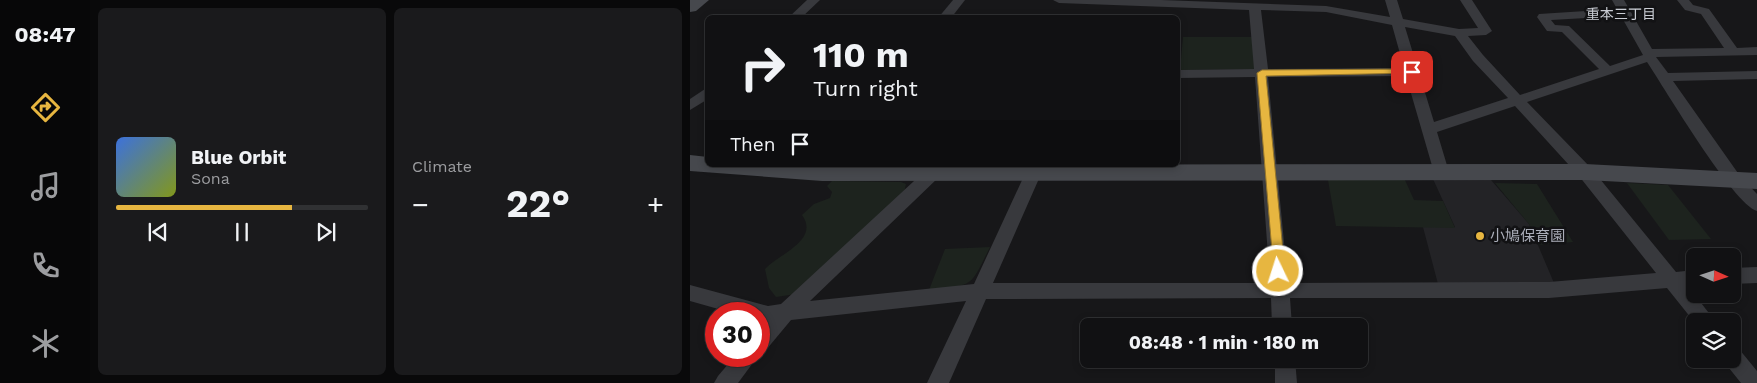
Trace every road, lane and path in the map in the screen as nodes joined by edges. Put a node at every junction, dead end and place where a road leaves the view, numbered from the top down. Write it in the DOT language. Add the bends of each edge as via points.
graph roads {
  1 [pos="700,0"];
  2 [pos="814,0"];
  3 [pos="959,0"];
  4 [pos="1058,0"];
  5 [pos="1391,0"];
  6 [pos="1466,0"];
  7 [pos="1618,0"];
  8 [pos="1683,0"];
  9 [pos="1191,3"];
  10 [pos="1097,4"];
  11 [pos="690,7"];
  12 [pos="1255,7"];
  13 [pos="1624,12"];
  14 [pos="797,15"];
  15 [pos="946,15"];
  16 [pos="1397,21"];
  17 [pos="1459,33"];
  18 [pos="1732,50"];
  19 [pos="1757,51"];
  20 [pos="1649,55"];
  21 [pos="1607,70"];
  22 [pos="1412,72"];
  23 [pos="1262,73"];
  24 [pos="1180,74"];
  25 [pos="1664,77"];
  26 [pos="1756,77"];
  27 [pos="705,94"];
  28 [pos="1518,101"];
  29 [pos="690,106"];
  30 [pos="1429,129"];
  31 [pos="690,163"];
  32 [pos="705,164"];
  33 [pos="741,167"];
  34 [pos="1036,169"];
  35 [pos="1271,172"];
  36 [pos="1441,172"];
  37 [pos="1585,172"];
  38 [pos="933,173"];
  39 [pos="1746,181"];
  40 [pos="1757,205"];
  41 [pos="1757,275"];
  42 [pos="1741,276"];
  43 [pos="1686,278"];
  44 [pos="1671,279"];
  45 [pos="1280,290"];
  46 [pos="980,291"];
  47 [pos="690,293"];
  48 [pos="785,313"];
  49 [pos="1699,313"];
  50 [pos="1282,318"];
  51 [pos="770,331"];
  52 [pos="739,367"];
  53 [pos="1741,367"];
  54 [pos="1285,368"];
  55 [pos="725,383"];
  56 [pos="938,383"];
  57 [pos="1286,383"];
  58 [pos="1754,383"];
  1 -- 11 [label="street"];
  2 -- 14 [label="street"];
  3 -- 15 [label="street"];
  4 -- 10 [label="street"];
  5 -- 16 [label="street"];
  6 -- 17 [label="street" via="1486,30"];
  7 -- 13 [label="street"];
  8 -- 18 [label="street" via="1689,8 1705,11"];
  9 -- 10 [label="street"];
  9 -- 12 [label="street"];
  12 -- 16 [label="street" via="1326,9"];
  12 -- 23 [label="street"];
  13 -- 20 [label="street"];
  13 -- 21 [label="street" via="1543,17 1551,28 1565,29"];
  16 -- 17 [label="street"];
  16 -- 22 [label="street"];
  17 -- 28 [label="street"];
  18 -- 19 [label="street"];
  18 -- 20 [label="street"];
  20 -- 21 [label="street"];
  20 -- 25 [label="street"];
  21 -- 28 [label="street"];
  22 -- 23 [label="street"];
  22 -- 30 [label="street"];
  23 -- 24 [label="street"];
  23 -- 35 [label="street"];
  25 -- 26 [label="street"];
  25 -- 39 [label="street"];
  27 -- 29 [label="street"];
  28 -- 30 [label="street"];
  28 -- 37 [label="street"];
  30 -- 36 [label="street"];
  31 -- 32 [label="street"];
  33 -- 38 [label="street" via="822,173"];
  34 -- 35 [label="street"];
  34 -- 38 [label="street"];
  34 -- 46 [label="street"];
  35 -- 36 [label="street"];
  35 -- 45 [label="street"];
  36 -- 37 [label="street"];
  37 -- 39 [label="street"];
  37 -- 44 [label="street"];
  38 -- 48 [label="street"];
  39 -- 40 [label="street"];
  41 -- 42 [label="street"];
  43 -- 44 [label="street"];
  44 -- 45 [label="street" via="1549,290"];
  44 -- 49 [label="street"];
  45 -- 46 [label="street"];
  45 -- 50 [label="street"];
  46 -- 48 [label="street"];
  46 -- 56 [label="street"];
  47 -- 48 [label="street" via="768,314"];
  48 -- 51 [label="street"];
  52 -- 55 [label="street"];
  53 -- 58 [label="street"];
  54 -- 57 [label="street"];
}
